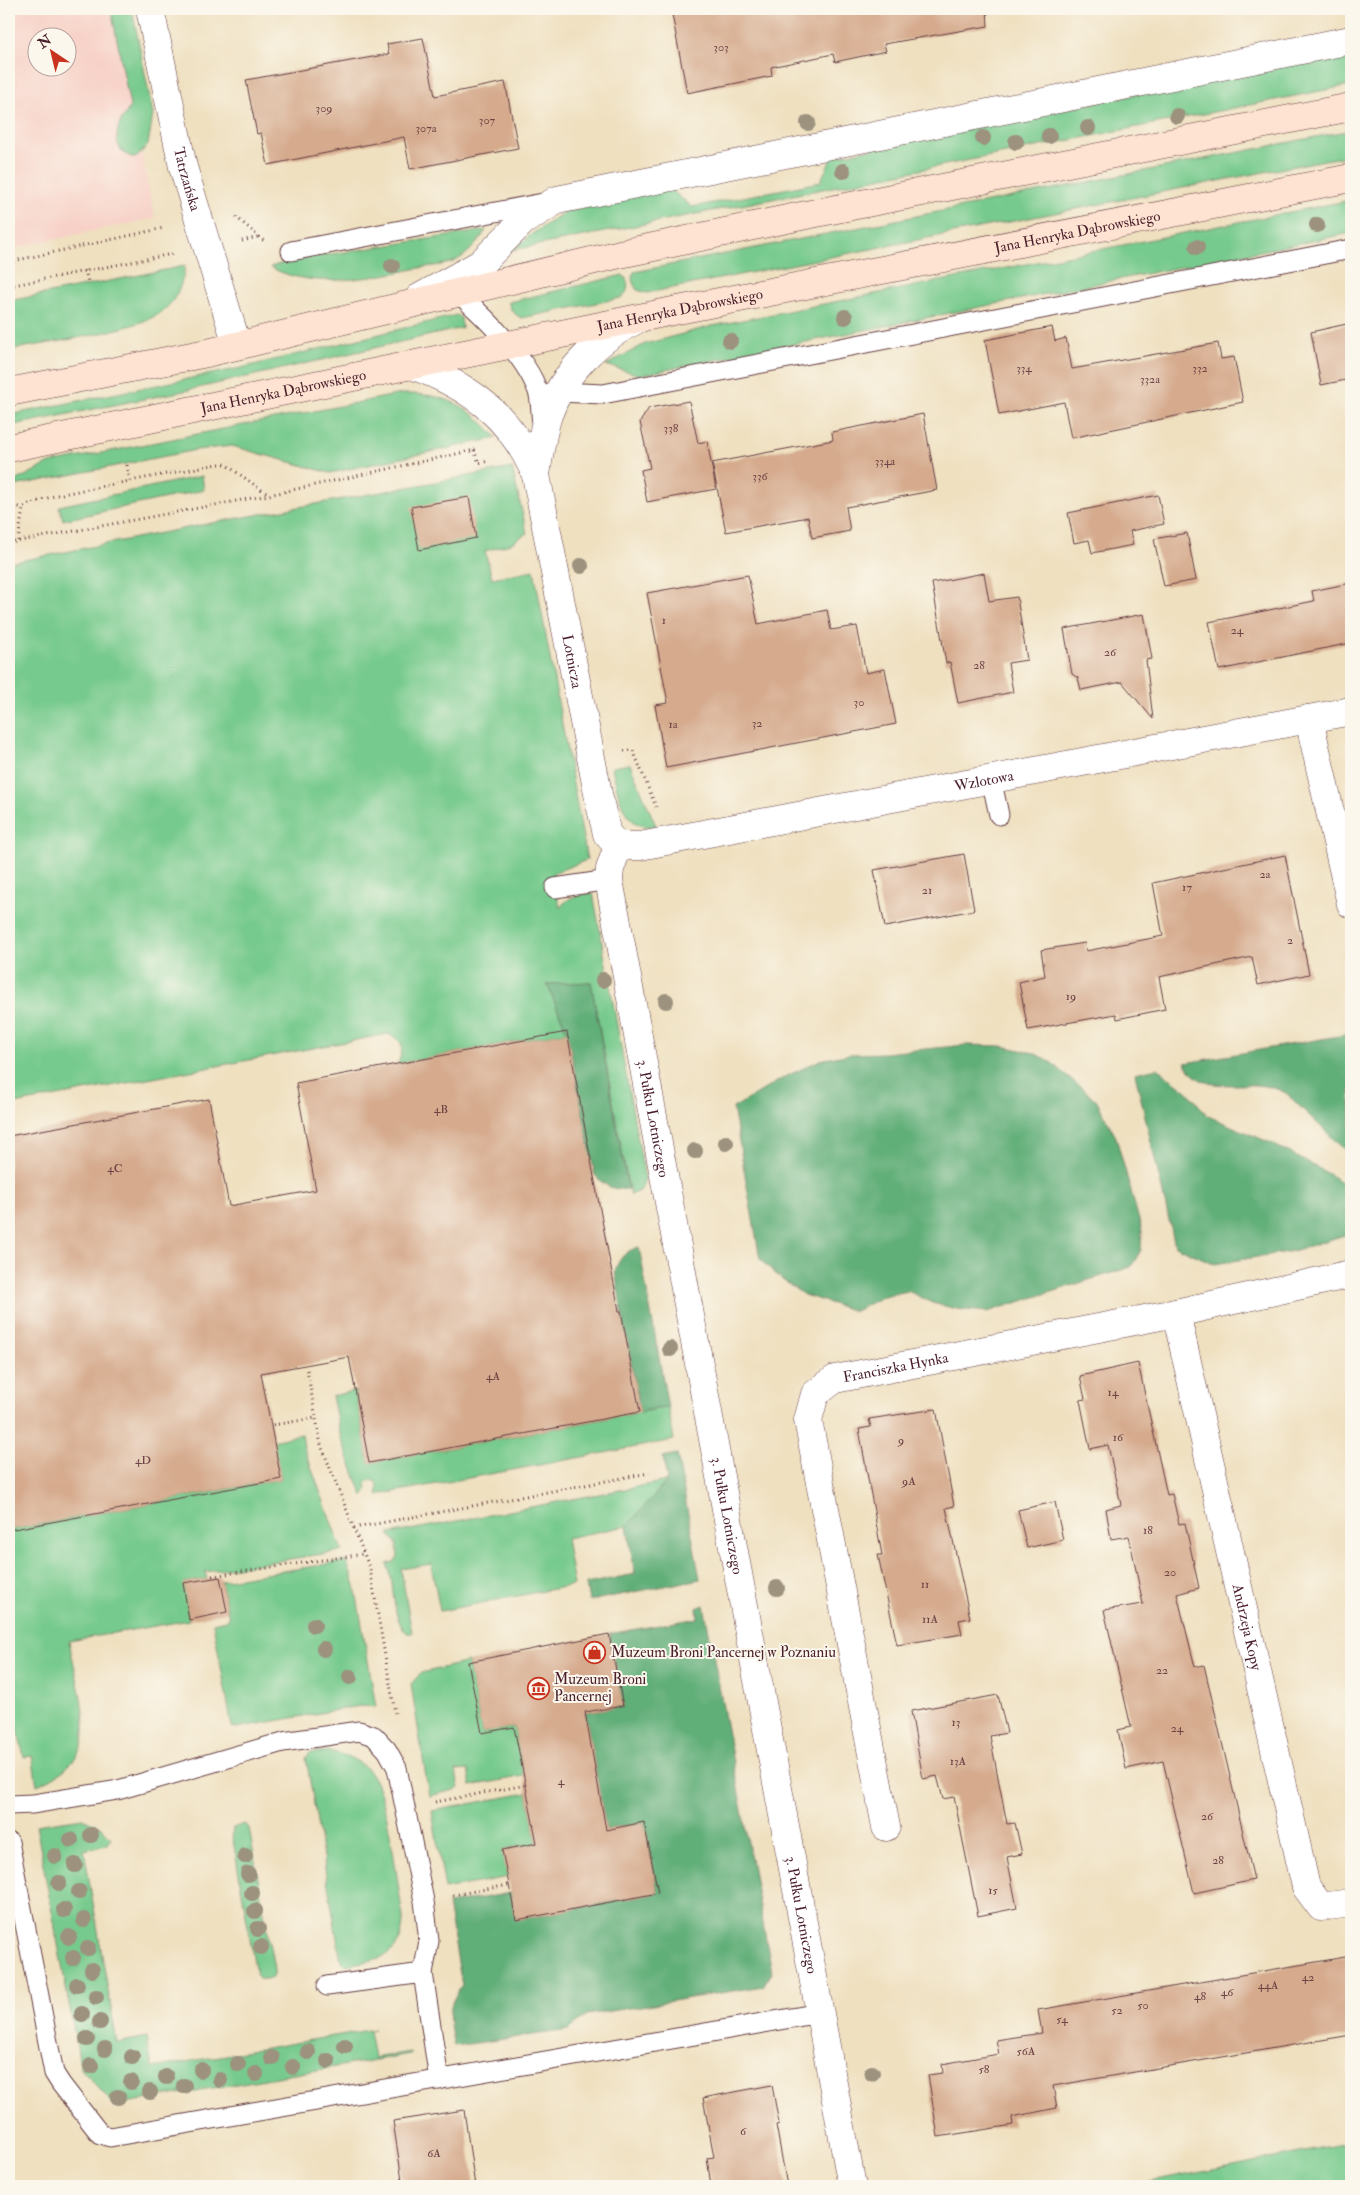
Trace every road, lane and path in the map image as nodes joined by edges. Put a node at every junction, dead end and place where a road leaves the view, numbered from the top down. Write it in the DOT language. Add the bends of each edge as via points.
graph roads {
  1 [pos="150,9"];
  2 [pos="1351,40"];
  3 [pos="1351,107"];
  4 [pos="1351,178"];
  5 [pos="557,200"];
  6 [pos="234,215"];
  7 [pos="173,226"];
  8 [pos="1351,249"];
  9 [pos="291,251"];
  10 [pos="163,255"];
  11 [pos="9,262"];
  12 [pos="85,270"];
  13 [pos="88,282"];
  14 [pos="9,286"];
  15 [pos="457,292"];
  16 [pos="409,304"];
  17 [pos="645,316"];
  18 [pos="237,345"];
  19 [pos="509,345"];
  20 [pos="411,365"];
  21 [pos="9,392"];
  22 [pos="559,392"];
  23 [pos="543,435"];
  24 [pos="9,448"];
  25 [pos="474,450"];
  26 [pos="127,465"];
  27 [pos="536,475"];
  28 [pos="130,481"];
  29 [pos="269,495"];
  30 [pos="9,504"];
  31 [pos="23,508"];
  32 [pos="18,541"];
  33 [pos="9,543"];
  34 [pos="1351,711"];
  35 [pos="1309,719"];
  36 [pos="991,778"];
  37 [pos="998,815"];
  38 [pos="618,846"];
  39 [pos="609,880"];
  40 [pos="555,888"];
  41 [pos="1351,904"];
  42 [pos="1351,1274"];
  43 [pos="1176,1313"];
  44 [pos="307,1370"];
  45 [pos="316,1418"];
  46 [pos="273,1425"];
  47 [pos="649,1473"];
  48 [pos="354,1528"];
  49 [pos="364,1554"];
  50 [pos="212,1576"];
  51 [pos="387,1750"];
  52 [pos="526,1785"];
  53 [pos="9,1805"];
  54 [pos="405,1807"];
  55 [pos="886,1827"];
  56 [pos="9,1842"];
  57 [pos="509,1885"];
  58 [pos="424,1900"];
  59 [pos="1351,1903"];
  60 [pos="423,1973"];
  61 [pos="327,1986"];
  62 [pos="820,2013"];
  63 [pos="439,2080"];
  64 [pos="852,2186"];
  1 -- 18 [label="street, Tatrzańska" via="183,167"];
  2 -- 5 [label="street"];
  3 -- 15 [label="main road" via="806,215"];
  4 -- 17 [label="main road, Jana Henryka Dąbrowskiego"];
  5 -- 9 [label="lane"];
  5 -- 16 [label="street" via="523,221 480,264"];
  6 -- 9 [label="path" via="269,244"];
  7 -- 11 [label="path"];
  8 -- 22 [label="lane" via="603,394"];
  10 -- 12 [label="path"];
  12 -- 13 [label="path"];
  12 -- 14 [label="path"];
  15 -- 16 [label="main road"];
  15 -- 19 [label="lane" via="487,319"];
  16 -- 18 [label="main road"];
  17 -- 19 [label="main road, Jana Henryka Dąbrowskiego"];
  17 -- 22 [label="street, Lotnicza" via="613,333 587,354"];
  18 -- 21 [label="main road"];
  19 -- 20 [label="main road, Jana Henryka Dąbrowskiego"];
  19 -- 23 [label="lane" via="526,369 538,395"];
  20 -- 24 [label="main road, Jana Henryka Dąbrowskiego"];
  20 -- 27 [label="street, Lotnicza" via="460,386 486,405 514,435"];
  22 -- 23 [label="street, Lotnicza" via="548,414"];
  23 -- 27 [label="street, Lotnicza"];
  25 -- 29 [label="path"];
  26 -- 28 [label="path"];
  27 -- 38 [label="street, Lotnicza" via="600,804 607,834"];
  28 -- 29 [label="path" via="225,464"];
  28 -- 31 [label="path" via="57,495"];
  29 -- 32 [label="path"];
  30 -- 31 [label="path"];
  31 -- 32 [label="path"];
  32 -- 33 [label="path"];
  34 -- 35 [label="street, Wzlotowa"];
  35 -- 36 [label="street, Wzlotowa"];
  35 -- 41 [label="street"];
  36 -- 37 [label="lane"];
  36 -- 38 [label="street, Wzlotowa" via="640,846"];
  38 -- 39 [label="street, 3. Pułku Lotniczego"];
  39 -- 40 [label="lane"];
  39 -- 62 [label="street, 3. Pułku Lotniczego"];
  42 -- 43 [label="street, Franciszka Hynka"];
  43 -- 55 [label="street, Franciszka Hynka" via="835,1379 815,1394 808,1420"];
  43 -- 59 [label="street, Andrzeja Kopy" via="1306,1887 1321,1908"];
  44 -- 45 [label="path"];
  45 -- 46 [label="path"];
  45 -- 48 [label="path" via="321,1445"];
  47 -- 48 [label="path"];
  48 -- 49 [label="path"];
  49 -- 50 [label="path"];
  49 -- 51 [label="path" via="370,1569 395,1715"];
  51 -- 53 [label="lane" via="374,1736 359,1731 283,1742 118,1790"];
  51 -- 54 [label="lane" via="397,1768"];
  52 -- 54 [label="path"];
  54 -- 58 [label="lane"];
  56 -- 63 [label="lane" via="54,2073 100,2134 110,2137"];
  57 -- 58 [label="path"];
  58 -- 60 [label="lane" via="429,1941"];
  60 -- 61 [label="lane"];
  60 -- 63 [label="lane"];
  62 -- 63 [label="lane"];
  62 -- 64 [label="street, 3. Pułku Lotniczego"];
}
